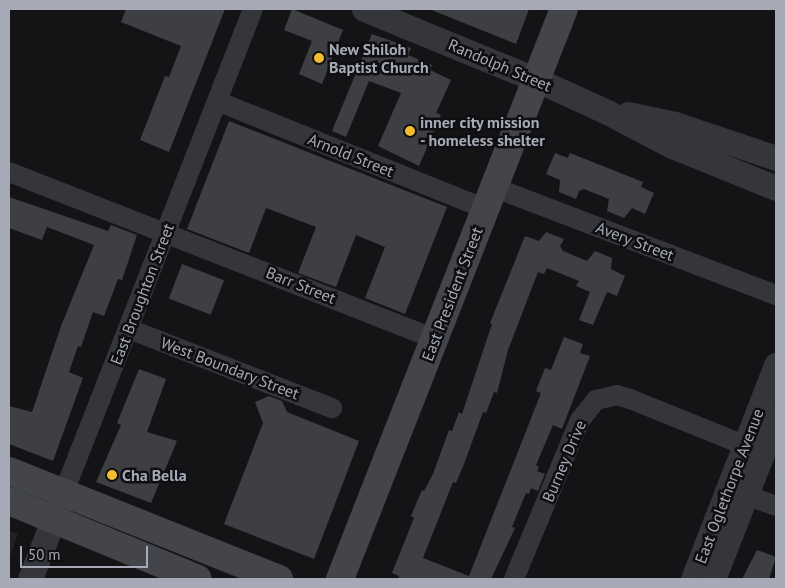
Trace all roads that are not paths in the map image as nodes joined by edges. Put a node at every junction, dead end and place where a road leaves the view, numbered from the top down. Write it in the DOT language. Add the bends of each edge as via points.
graph roads {
  1 [pos="253,9"];
  2 [pos="364,9"];
  3 [pos="564,9"];
  4 [pos="536,79"];
  5 [pos="217,101"];
  6 [pos="607,112"];
  7 [pos="775,155"];
  8 [pos="9,172"];
  9 [pos="776,188"];
  10 [pos="489,198"];
  11 [pos="167,231"];
  12 [pos="776,295"];
  13 [pos="129,329"];
  14 [pos="435,339"];
  15 [pos="776,365"];
  16 [pos="332,408"];
  17 [pos="776,418"];
  18 [pos="754,449"];
  19 [pos="9,471"];
  20 [pos="64,492"];
  21 [pos="746,495"];
  22 [pos="9,501"];
  23 [pos="776,506"];
  24 [pos="53,520"];
  25 [pos="30,579"];
  26 [pos="198,579"];
  27 [pos="279,579"];
  28 [pos="340,579"];
  29 [pos="514,579"];
  30 [pos="693,579"];
  31 [pos="713,579"];
  1 -- 5 [label="street, East Broughton Street"];
  2 -- 4 [label="street, Randolph Street"];
  3 -- 4 [label="main road, East President Street"];
  4 -- 6 [label="street, Randolph Street"];
  4 -- 10 [label="main road, East President Street"];
  5 -- 10 [label="street, Arnold Street"];
  5 -- 11 [label="street, East Broughton Street"];
  6 -- 7 [label="street, Randolph Street" via="675,124"];
  6 -- 9 [label="street, Randolph Street" via="672,146"];
  8 -- 11 [label="street, Barr Street"];
  10 -- 12 [label="street, Avery Street"];
  10 -- 14 [label="main road, East President Street"];
  11 -- 13 [label="street, East Broughton Street"];
  11 -- 14 [label="street, Barr Street"];
  13 -- 16 [label="street, West Boundary Street"];
  13 -- 20 [label="street, East Broughton Street"];
  14 -- 28 [label="main road, East President Street"];
  15 -- 18 [label="street, East Oglethorpe Avenue"];
  17 -- 18 [label="street, East Oglethorpe Avenue"];
  18 -- 21 [label="street, East Oglethorpe Avenue"];
  18 -- 29 [label="street, Burney Drive" via="630,399 617,395 596,400 580,420"];
  18 -- 30 [label="street, East Oglethorpe Avenue"];
  19 -- 20 [label="main road"];
  20 -- 24 [label="street, East Broughton Street"];
  20 -- 27 [label="main road"];
  21 -- 23 [label="street"];
  21 -- 31 [label="street, East Oglethorpe Avenue"];
  22 -- 24 [label="main road"];
  24 -- 25 [label="street, East Broughton Street"];
  24 -- 26 [label="main road"];
}
